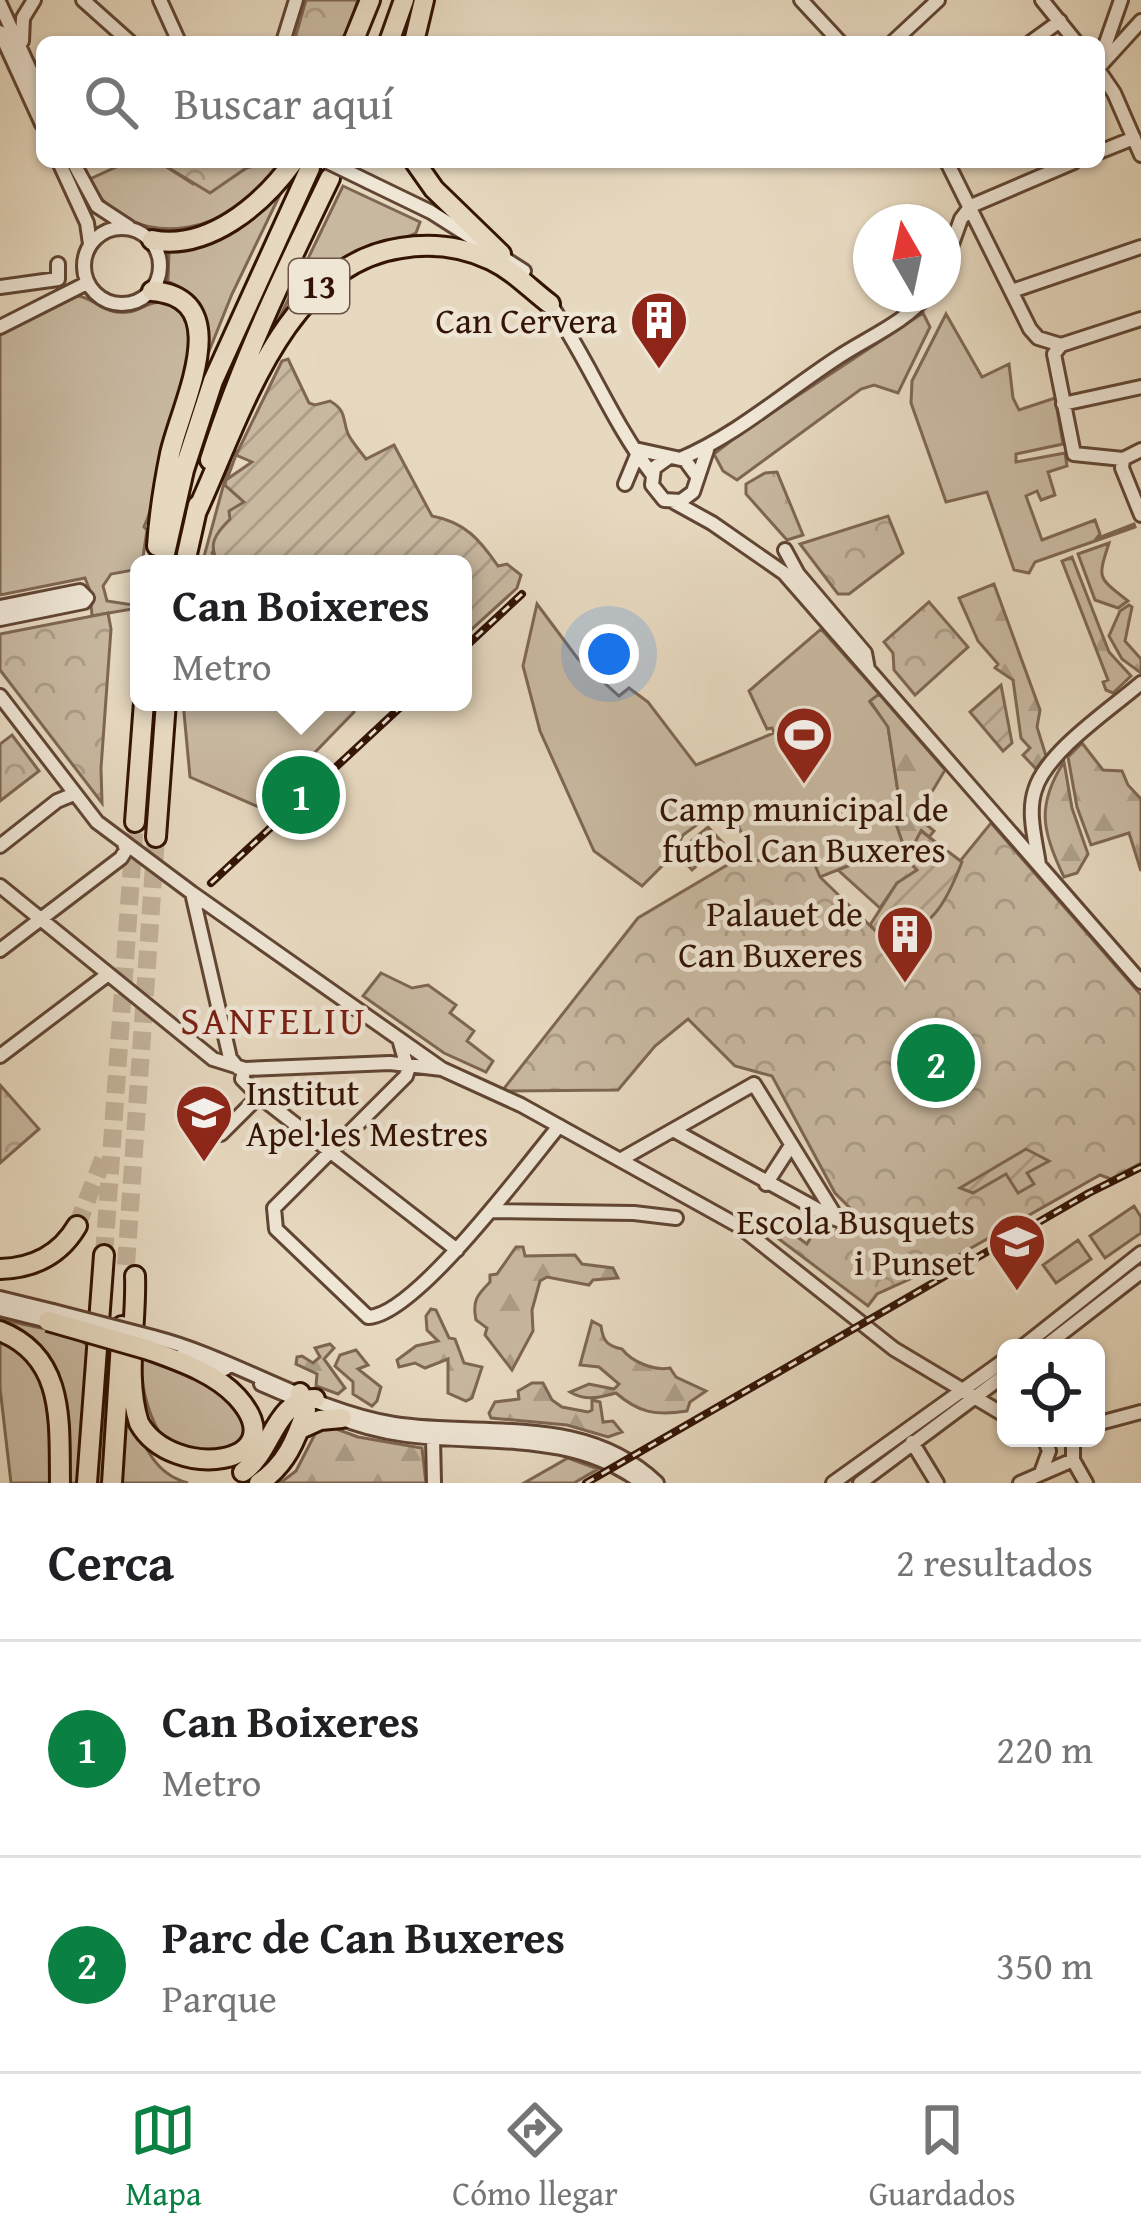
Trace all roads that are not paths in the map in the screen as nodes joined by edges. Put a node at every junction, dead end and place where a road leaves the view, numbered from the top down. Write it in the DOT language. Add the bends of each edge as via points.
graph roads {
  1 [pos="34,0"];
  2 [pos="83,0"];
  3 [pos="160,0"];
  4 [pos="296,0"];
  5 [pos="370,0"];
  6 [pos="381,0"];
  7 [pos="404,0"];
  8 [pos="424,0"];
  9 [pos="801,0"];
  10 [pos="938,0"];
  11 [pos="1042,0"];
  12 [pos="1121,0"];
  13 [pos="0,4"];
  14 [pos="1060,21"];
  15 [pos="1141,21"];
  16 [pos="0,32"];
  17 [pos="123,36"];
  18 [pos="175,36"];
  19 [pos="285,36"];
  20 [pos="355,36"];
  21 [pos="368,36"];
  22 [pos="391,36"];
  23 [pos="415,36"];
  24 [pos="834,36"];
  25 [pos="899,36"];
  26 [pos="1039,36"];
  27 [pos="1071,36"];
  28 [pos="1105,49"];
  29 [pos="23,54"];
  30 [pos="1105,60"];
  31 [pos="1105,77"];
  32 [pos="36,82"];
  33 [pos="36,111"];
  34 [pos="1134,138"];
  35 [pos="1105,150"];
  36 [pos="1141,155"];
  37 [pos="62,168"];
  38 [pos="76,168"];
  39 [pos="315,168"];
  40 [pos="419,168"];
  41 [pos="950,168"];
  42 [pos="1061,168"];
  43 [pos="970,206"];
  44 [pos="961,219"];
  45 [pos="130,228"];
  46 [pos="152,240"];
  47 [pos="90,244"];
  48 [pos="1141,247"];
  49 [pos="501,254"];
  50 [pos="58,264"];
  51 [pos="87,283"];
  52 [pos="0,287"];
  53 [pos="152,291"];
  54 [pos="1012,291"];
  55 [pos="550,304"];
  56 [pos="910,312"];
  57 [pos="1141,319"];
  58 [pos="0,327"];
  59 [pos="1060,345"];
  60 [pos="1141,387"];
  61 [pos="1063,404"];
  62 [pos="707,448"];
  63 [pos="1141,450"];
  64 [pos="636,452"];
  65 [pos="674,458"];
  66 [pos="1123,459"];
  67 [pos="652,474"];
  68 [pos="696,481"];
  69 [pos="625,484"];
  70 [pos="674,502"];
  71 [pos="196,513"];
  72 [pos="1141,515"];
  73 [pos="712,523"];
  74 [pos="187,554"];
  75 [pos="160,555"];
  76 [pos="161,555"];
  77 [pos="0,607"];
  78 [pos="0,619"];
  79 [pos="1141,683"];
  80 [pos="0,696"];
  81 [pos="142,711"];
  82 [pos="165,711"];
  83 [pos="74,794"];
  84 [pos="135,822"];
  85 [pos="156,837"];
  86 [pos="124,844"];
  87 [pos="0,846"];
  88 [pos="1040,866"];
  89 [pos="0,886"];
  90 [pos="192,893"];
  91 [pos="39,919"];
  92 [pos="0,950"];
  93 [pos="106,976"];
  94 [pos="1141,982"];
  95 [pos="398,1037"];
  96 [pos="0,1057"];
  97 [pos="407,1065"];
  98 [pos="242,1069"];
  99 [pos="442,1070"];
  100 [pos="259,1096"];
  101 [pos="559,1126"];
  102 [pos="673,1130"];
  103 [pos="221,1134"];
  104 [pos="790,1147"];
  105 [pos="331,1152"];
  106 [pos="620,1160"];
  107 [pos="766,1184"];
  108 [pos="490,1211"];
  109 [pos="676,1218"];
  110 [pos="77,1226"];
  111 [pos="457,1250"];
  112 [pos="1141,1253"];
  113 [pos="104,1255"];
  114 [pos="0,1269"];
  115 [pos="1141,1273"];
  116 [pos="0,1298"];
  117 [pos="0,1309"];
  118 [pos="51,1316"];
  119 [pos="0,1331"];
  120 [pos="1033,1339"];
  121 [pos="1055,1339"];
  122 [pos="150,1344"];
  123 [pos="997,1367"];
  124 [pos="997,1379"];
  125 [pos="968,1394"];
  126 [pos="304,1398"];
  127 [pos="997,1411"];
  128 [pos="1141,1412"];
  129 [pos="342,1418"];
  130 [pos="1105,1422"];
  131 [pos="300,1430"];
  132 [pos="434,1438"];
  133 [pos="912,1442"];
  134 [pos="1048,1447"];
  135 [pos="1073,1447"];
  136 [pos="1073,1460"];
  137 [pos="173,1472"];
  138 [pos="1040,1472"];
  139 [pos="224,1479"];
  140 [pos="60,1483"];
  141 [pos="87,1483"];
  142 [pos="112,1483"];
  143 [pos="259,1483"];
  144 [pos="434,1483"];
  145 [pos="642,1483"];
  146 [pos="656,1483"];
  147 [pos="833,1483"];
  148 [pos="860,1483"];
  149 [pos="937,1483"];
  150 [pos="1020,1483"];
  151 [pos="1086,1483"];
  1 -- 29 [label="street" via="23,18"];
  2 -- 17 [label="street"];
  3 -- 18 [label="street"];
  4 -- 19 [label="street"];
  5 -- 20 [label="highway"];
  6 -- 21 [label="highway"];
  7 -- 22 [label="highway"];
  8 -- 23 [label="highway"];
  9 -- 24 [label="street"];
  10 -- 25 [label="street"];
  11 -- 14 [label="street"];
  12 -- 28 [label="street"];
  13 -- 29 [label="street"];
  14 -- 26 [label="street"];
  14 -- 27 [label="street"];
  15 -- 30 [label="street"];
  16 -- 33 [label="street"];
  29 -- 32 [label="street"];
  31 -- 34 [label="street"];
  34 -- 35 [label="street"];
  34 -- 36 [label="street"];
  37 -- 47 [label="street"];
  38 -- 45 [label="street" via="97,206"];
  39 -- 46 [label="highway" via="220,228 182,242"];
  39 -- 49 [label="street, bridge" via="369,182"];
  39 -- 71 [label="highway"];
  39 -- 76 [label="highway" via="213,381"];
  40 -- 49 [label="highway"];
  41 -- 43 [label="street"];
  42 -- 43 [label="street"];
  43 -- 44 [label="street"];
  43 -- 54 [label="street"];
  45 -- 46 [label="street"];
  45 -- 47 [label="street" via="107,230"];
  46 -- 53 [label="street" via="161,265"];
  47 -- 51 [label="street"];
  48 -- 54 [label="street"];
  49 -- 55 [label="street"];
  50 -- 52 [label="street" via="58,279"];
  51 -- 53 [label="street" via="117,303"];
  51 -- 58 [label="street"];
  53 -- 75 [label="highway" via="189,304 199,344 171,451"];
  54 -- 59 [label="street" via="1034,334"];
  55 -- 64 [label="street"];
  55 -- 71 [label="highway, 13" via="500,265 450,248 394,249 343,268 285,330"];
  56 -- 62 [label="street"];
  57 -- 59 [label="street"];
  59 -- 61 [label="street" via="1054,355"];
  60 -- 61 [label="street"];
  61 -- 66 [label="street" via="1074,454"];
  62 -- 65 [label="street"];
  62 -- 68 [label="street"];
  63 -- 66 [label="street"];
  64 -- 65 [label="street"];
  64 -- 67 [label="street"];
  64 -- 69 [label="street"];
  65 -- 67 [label="street"];
  65 -- 68 [label="street"];
  66 -- 72 [label="street"];
  67 -- 70 [label="street" via="658,496"];
  68 -- 70 [label="street" via="688,497"];
  68 -- 73 [label="street"];
  70 -- 73 [label="street"];
  71 -- 74 [label="highway"];
  73 -- 88 [label="street" via="785,562"];
  77 -- 78 [label="street" via="87,595"];
  79 -- 88 [label="street" via="1052,763 1035,790"];
  80 -- 83 [label="street"];
  81 -- 84 [label="highway"];
  82 -- 85 [label="highway"];
  83 -- 86 [label="street"];
  83 -- 87 [label="street"];
  86 -- 90 [label="street"];
  86 -- 91 [label="street" via="121,858"];
  88 -- 94 [label="street"];
  89 -- 91 [label="street"];
  90 -- 95 [label="street"];
  90 -- 98 [label="street" via="230,1058"];
  91 -- 92 [label="street"];
  91 -- 93 [label="street"];
  93 -- 96 [label="street"];
  93 -- 98 [label="street" via="202,1052"];
  95 -- 97 [label="street"];
  95 -- 99 [label="street"];
  97 -- 98 [label="street"];
  97 -- 99 [label="street"];
  97 -- 105 [label="street" via="406,1076"];
  98 -- 100 [label="street"];
  99 -- 101 [label="street"];
  100 -- 103 [label="street"];
  100 -- 105 [label="street"];
  101 -- 106 [label="street"];
  101 -- 108 [label="street"];
  102 -- 104 [label="street" via="754,1084"];
  102 -- 106 [label="street"];
  102 -- 107 [label="street"];
  104 -- 107 [label="street"];
  104 -- 107 [label="street" via="838,1220"];
  105 -- 111 [label="street"];
  105 -- 111 [label="street" via="272,1218 364,1315 393,1309"];
  106 -- 125 [label="street" via="739,1226 883,1341"];
  108 -- 109 [label="street"];
  108 -- 111 [label="street"];
  110 -- 114 [label="highway" via="50,1256"];
  112 -- 120 [label="street"];
  113 -- 141 [label="highway"];
  115 -- 121 [label="street"];
  116 -- 118 [label="street"];
  117 -- 118 [label="street"];
  118 -- 122 [label="highway, bridge"];
  119 -- 140 [label="highway" via="31,1348 54,1384"];
  122 -- 126 [label="street"];
  122 -- 139 [label="highway" via="207,1375 247,1411 250,1449"];
  123 -- 125 [label="street"];
  124 -- 125 [label="street"];
  125 -- 127 [label="street"];
  125 -- 133 [label="street"];
  125 -- 147 [label="street"];
  126 -- 129 [label="street"];
  126 -- 131 [label="highway"];
  126 -- 139 [label="highway" via="284,1412 260,1458"];
  126 -- 146 [label="street" via="393,1424 577,1439"];
  128 -- 130 [label="street"];
  129 -- 131 [label="highway"];
  129 -- 132 [label="street"];
  131 -- 143 [label="highway" via="283,1462"];
  132 -- 144 [label="street"];
  132 -- 145 [label="street" via="557,1445 606,1459"];
  133 -- 148 [label="street"];
  133 -- 149 [label="street"];
  134 -- 138 [label="street"];
  135 -- 136 [label="street"];
  136 -- 138 [label="street"];
  136 -- 151 [label="street"];
  137 -- 142 [label="highway" via="153,1453 136,1412 130,1271"];
  138 -- 150 [label="street"];
}
